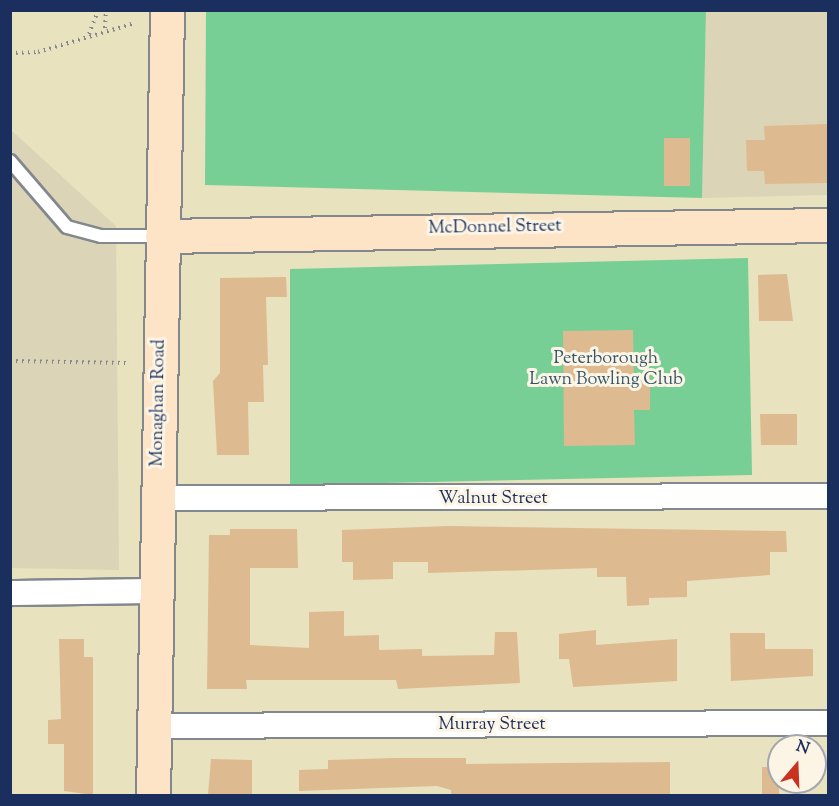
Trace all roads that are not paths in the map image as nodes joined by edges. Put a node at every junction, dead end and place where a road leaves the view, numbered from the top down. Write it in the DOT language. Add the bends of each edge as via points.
graph roads {
  1 [pos="166,10"];
  2 [pos="10,161"];
  3 [pos="828,225"];
  4 [pos="162,236"];
  5 [pos="828,496"];
  6 [pos="158,498"];
  7 [pos="156,591"];
  8 [pos="10,593"];
  9 [pos="828,723"];
  10 [pos="155,726"];
  11 [pos="153,795"];
  1 -- 4 [label="main road, Monaghan Road"];
  2 -- 4 [label="lane" via="67,227 101,236"];
  3 -- 4 [label="main road, McDonnel Street"];
  4 -- 6 [label="main road, Monaghan Road"];
  5 -- 6 [label="street, Walnut Street"];
  6 -- 7 [label="main road, Monaghan Road"];
  7 -- 8 [label="street"];
  7 -- 10 [label="main road, Monaghan Road"];
  9 -- 10 [label="street, Murray Street"];
  10 -- 11 [label="main road, Monaghan Road"];
}
